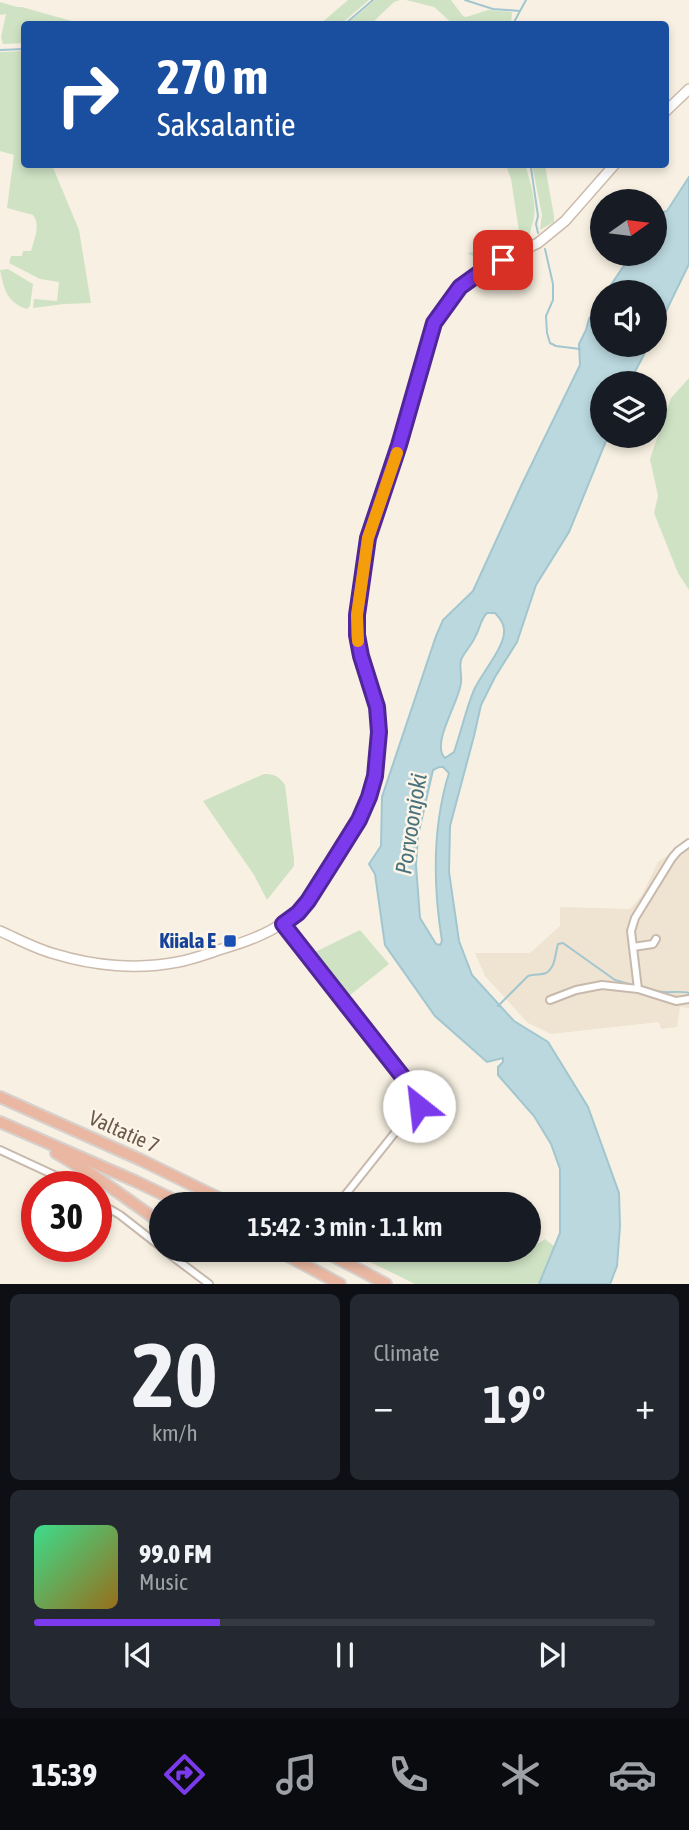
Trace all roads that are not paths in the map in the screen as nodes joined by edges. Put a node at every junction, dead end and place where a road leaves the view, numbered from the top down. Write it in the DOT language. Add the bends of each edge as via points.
graph roads {
  1 [pos="689,89"];
  2 [pos="669,108"];
  3 [pos="611,168"];
  4 [pos="689,843"];
  5 [pos="283,924"];
  6 [pos="0,931"];
  7 [pos="656,939"];
  8 [pos="633,947"];
  9 [pos="638,989"];
  10 [pos="689,999"];
  11 [pos="550,1000"];
  12 [pos="0,1097"];
  13 [pos="0,1124"];
  14 [pos="0,1150"];
  15 [pos="45,1171"];
  16 [pos="158,1192"];
  17 [pos="206,1192"];
  18 [pos="348,1192"];
  19 [pos="112,1210"];
  20 [pos="149,1214"];
  21 [pos="149,1237"];
  22 [pos="180,1262"];
  23 [pos="299,1262"];
  24 [pos="345,1262"];
  25 [pos="208,1284"];
  26 [pos="340,1284"];
  27 [pos="386,1284"];
  1 -- 2 [label="street"];
  3 -- 5 [label="street" via="565,221 538,243 460,287 434,323 368,538 357,615 361,656 377,707 375,776 352,831 308,901"];
  4 -- 8 [label="street" via="672,858 635,918"];
  5 -- 6 [label="street" via="196,957 121,966 54,954"];
  5 -- 18 [label="street" via="421,1100"];
  7 -- 8 [label="street" via="653,944"];
  8 -- 9 [label="street"];
  9 -- 10 [label="street" via="677,1001"];
  9 -- 11 [label="street" via="602,985"];
  12 -- 17 [label="highway, Valtatie 7"];
  13 -- 16 [label="highway, Valtatie 7"];
  13 -- 20 [label="highway" via="95,1176"];
  14 -- 15 [label="street"];
  19 -- 21 [label="street"];
  22 -- 25 [label="street"];
  23 -- 26 [label="highway"];
  24 -- 27 [label="highway"];
}
